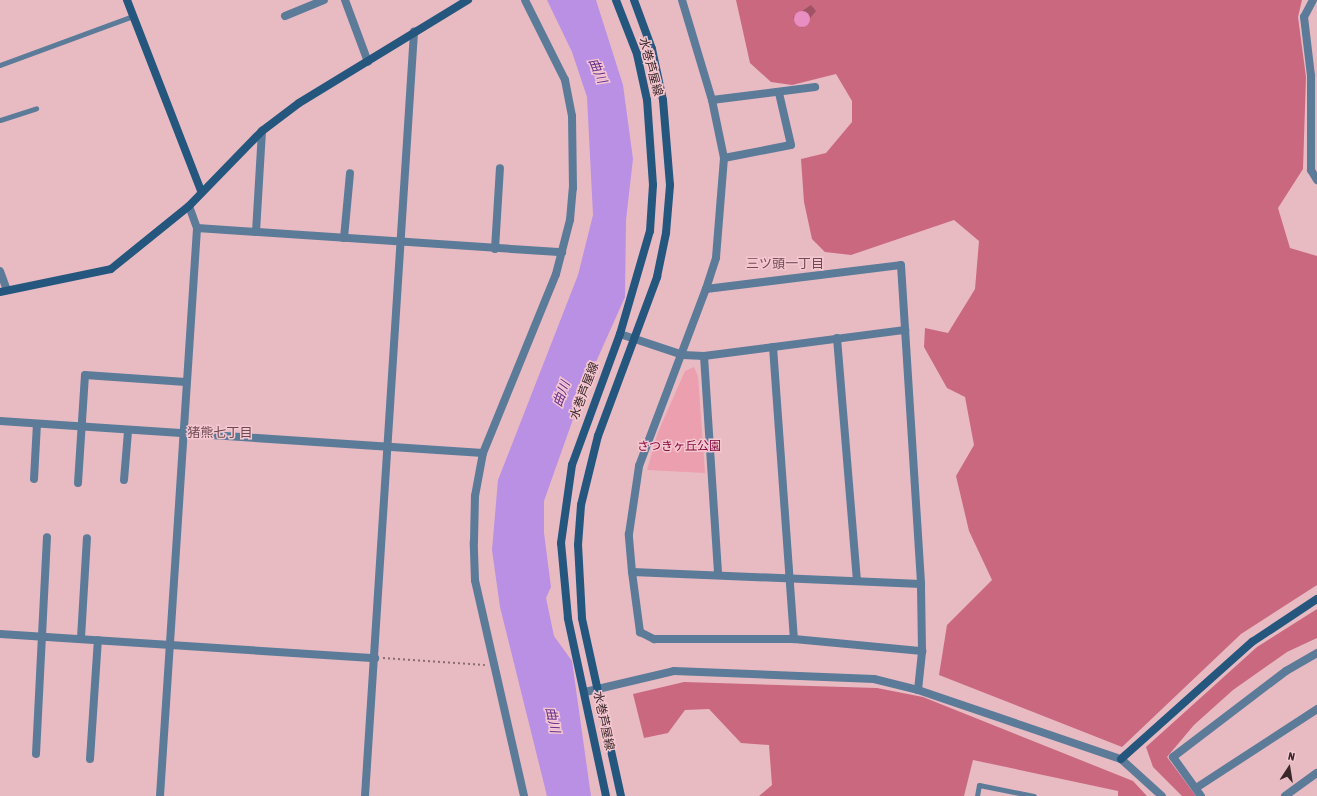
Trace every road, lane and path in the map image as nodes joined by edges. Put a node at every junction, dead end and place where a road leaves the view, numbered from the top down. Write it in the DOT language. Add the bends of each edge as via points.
graph roads {
  1 [pos="127,0"];
  2 [pos="324,0"];
  3 [pos="345,0"];
  4 [pos="468,0"];
  5 [pos="525,0"];
  6 [pos="616,0"];
  7 [pos="634,0"];
  8 [pos="682,0"];
  9 [pos="1313,0"];
  10 [pos="133,16"];
  11 [pos="285,16"];
  12 [pos="414,32"];
  13 [pos="368,62"];
  14 [pos="0,65"];
  15 [pos="815,87"];
  16 [pos="779,93"];
  17 [pos="712,100"];
  18 [pos="36,108"];
  19 [pos="0,120"];
  20 [pos="262,132"];
  21 [pos="724,158"];
  22 [pos="500,168"];
  23 [pos="350,173"];
  24 [pos="1317,180"];
  25 [pos="201,191"];
  26 [pos="189,206"];
  27 [pos="197,228"];
  28 [pos="256,232"];
  29 [pos="344,238"];
  30 [pos="402,242"];
  31 [pos="495,249"];
  32 [pos="562,252"];
  33 [pos="0,271"];
  34 [pos="706,289"];
  35 [pos="4,291"];
  36 [pos="904,330"];
  37 [pos="620,334"];
  38 [pos="837,338"];
  39 [pos="636,339"];
  40 [pos="773,347"];
  41 [pos="683,355"];
  42 [pos="704,356"];
  43 [pos="186,382"];
  44 [pos="0,421"];
  45 [pos="37,424"];
  46 [pos="82,428"];
  47 [pos="128,431"];
  48 [pos="184,434"];
  49 [pos="389,450"];
  50 [pos="483,453"];
  51 [pos="34,479"];
  52 [pos="124,480"];
  53 [pos="78,483"];
  54 [pos="47,537"];
  55 [pos="87,538"];
  56 [pos="632,572"];
  57 [pos="718,575"];
  58 [pos="788,577"];
  59 [pos="857,580"];
  60 [pos="921,584"];
  61 [pos="1317,599"];
  62 [pos="0,634"];
  63 [pos="42,636"];
  64 [pos="81,638"];
  65 [pos="794,639"];
  66 [pos="98,640"];
  67 [pos="170,644"];
  68 [pos="922,650"];
  69 [pos="1317,653"];
  70 [pos="375,658"];
  71 [pos="492,665"];
  72 [pos="597,688"];
  73 [pos="918,690"];
  74 [pos="585,692"];
  75 [pos="1317,709"];
  76 [pos="36,754"];
  77 [pos="90,759"];
  78 [pos="1121,759"];
  79 [pos="1317,772"];
  80 [pos="1196,788"];
  81 [pos="160,796"];
  82 [pos="365,796"];
  83 [pos="524,796"];
  84 [pos="606,796"];
  85 [pos="621,796"];
  86 [pos="977,796"];
  87 [pos="1034,796"];
  88 [pos="1162,796"];
  89 [pos="1201,796"];
  90 [pos="1285,796"];
  1 -- 10 [label="main road"];
  2 -- 11 [label="street"];
  3 -- 13 [label="street"];
  4 -- 12 [label="main road"];
  5 -- 32 [label="street" via="554,51 565,80 572,116 574,188"];
  6 -- 37 [label="main road, 水巻芦屋線" via="637,54 647,100 653,186 650,231"];
  7 -- 39 [label="main road, 水巻芦屋線" via="652,49 663,100 670,186 666,233 657,277"];
  8 -- 17 [label="street"];
  9 -- 24 [label="street" via="1304,17 1311,76 1311,170"];
  10 -- 14 [label="lane"];
  10 -- 25 [label="main road"];
  12 -- 13 [label="main road"];
  12 -- 30 [label="street"];
  13 -- 20 [label="main road" via="299,103"];
  15 -- 16 [label="street"];
  16 -- 17 [label="street"];
  16 -- 21 [label="street" via="792,145"];
  17 -- 21 [label="street"];
  18 -- 19 [label="lane"];
  20 -- 25 [label="main road"];
  20 -- 28 [label="street"];
  21 -- 34 [label="street" via="716,258"];
  22 -- 31 [label="street"];
  23 -- 29 [label="street"];
  25 -- 26 [label="main road"];
  26 -- 27 [label="street"];
  26 -- 35 [label="main road" via="111,269"];
  27 -- 28 [label="street"];
  27 -- 43 [label="street"];
  28 -- 29 [label="street"];
  29 -- 30 [label="street"];
  30 -- 31 [label="street"];
  30 -- 49 [label="street"];
  31 -- 32 [label="street"];
  32 -- 50 [label="street" via="556,274"];
  33 -- 35 [label="street"];
  34 -- 36 [label="street" via="901,265"];
  34 -- 41 [label="street"];
  36 -- 38 [label="street"];
  36 -- 60 [label="street"];
  37 -- 39 [label="street"];
  37 -- 74 [label="main road, 水巻芦屋線" via="572,465 561,542 567,611"];
  38 -- 40 [label="street"];
  38 -- 59 [label="street"];
  39 -- 41 [label="street"];
  39 -- 72 [label="main road, 水巻芦屋線" via="598,436 580,505 579,585"];
  40 -- 42 [label="street"];
  40 -- 58 [label="street"];
  41 -- 42 [label="street"];
  41 -- 56 [label="street" via="639,466 629,534"];
  42 -- 57 [label="street"];
  43 -- 46 [label="street" via="85,375"];
  43 -- 48 [label="street"];
  44 -- 45 [label="street"];
  45 -- 46 [label="street"];
  45 -- 51 [label="street"];
  46 -- 47 [label="street"];
  46 -- 53 [label="street"];
  47 -- 48 [label="street"];
  47 -- 52 [label="street"];
  48 -- 49 [label="street"];
  48 -- 67 [label="street"];
  49 -- 50 [label="street"];
  49 -- 70 [label="street"];
  50 -- 71 [label="street" via="475,496 475,580"];
  54 -- 63 [label="street"];
  55 -- 64 [label="street"];
  56 -- 57 [label="street"];
  56 -- 65 [label="street" via="640,632 654,639"];
  57 -- 58 [label="street"];
  58 -- 59 [label="street"];
  58 -- 65 [label="street"];
  59 -- 60 [label="street"];
  60 -- 68 [label="street"];
  61 -- 78 [label="main road" via="1252,642"];
  62 -- 63 [label="street"];
  63 -- 64 [label="street"];
  63 -- 76 [label="street"];
  64 -- 66 [label="street"];
  65 -- 68 [label="street"];
  66 -- 67 [label="street"];
  66 -- 77 [label="street"];
  67 -- 70 [label="street"];
  67 -- 81 [label="street"];
  68 -- 73 [label="street"];
  69 -- 80 [label="street" via="1286,671 1173,757"];
  70 -- 71 [label="path"];
  70 -- 82 [label="street"];
  71 -- 83 [label="street"];
  72 -- 73 [label="street" via="674,671 874,679"];
  72 -- 74 [label="street"];
  72 -- 85 [label="main road, 水巻芦屋線"];
  73 -- 78 [label="street"];
  74 -- 84 [label="main road, 水巻芦屋線"];
  75 -- 80 [label="street"];
  78 -- 88 [label="street"];
  79 -- 90 [label="street"];
  80 -- 89 [label="street"];
  86 -- 87 [label="lane" via="979,785"];
}
